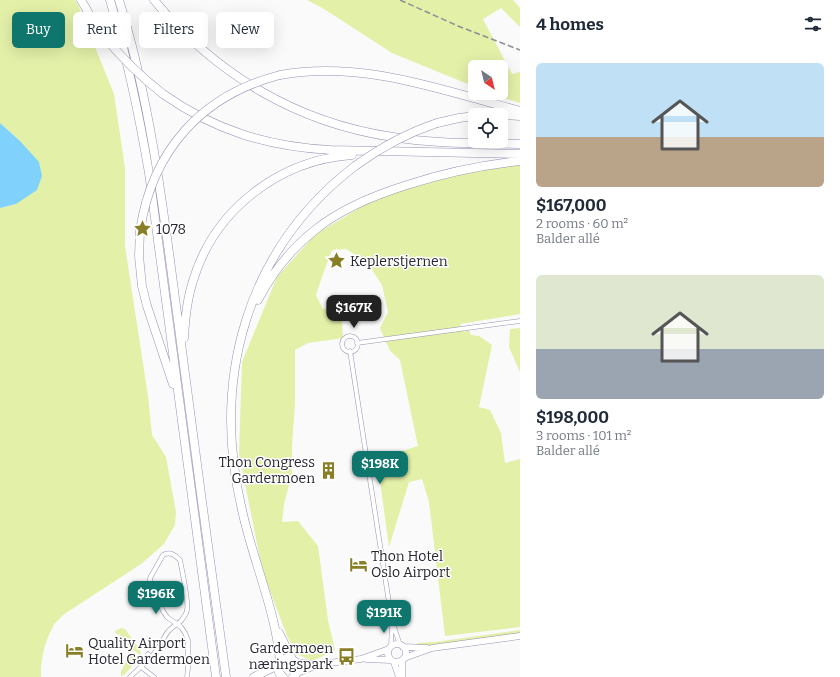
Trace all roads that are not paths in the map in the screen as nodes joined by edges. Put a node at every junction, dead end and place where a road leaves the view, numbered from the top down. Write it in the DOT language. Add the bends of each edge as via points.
graph roads {
  1 [pos="81,0"];
  2 [pos="110,0"];
  3 [pos="119,0"];
  4 [pos="154,0"];
  5 [pos="520,111"];
  6 [pos="508,115"];
  7 [pos="520,116"];
  8 [pos="468,117"];
  9 [pos="520,144"];
  10 [pos="391,152"];
  11 [pos="520,154"];
  12 [pos="520,161"];
  13 [pos="520,321"];
  14 [pos="357,343"];
  15 [pos="350,351"];
  16 [pos="237,357"];
  17 [pos="183,359"];
  18 [pos="180,408"];
  19 [pos="392,622"];
  20 [pos="274,623"];
  21 [pos="176,624"];
  22 [pos="520,636"];
  23 [pos="402,646"];
  24 [pos="390,648"];
  25 [pos="432,648"];
  26 [pos="361,658"];
  27 [pos="403,659"];
  28 [pos="293,660"];
  29 [pos="392,661"];
  30 [pos="279,664"];
  31 [pos="321,664"];
  32 [pos="141,667"];
  33 [pos="295,675"];
  34 [pos="130,677"];
  35 [pos="154,677"];
  36 [pos="187,677"];
  37 [pos="216,677"];
  38 [pos="227,677"];
  39 [pos="254,677"];
  40 [pos="283,677"];
  41 [pos="399,677"];
  42 [pos="402,677"];
  1 -- 10 [label="highway, bridge" via="102,34 130,66 163,94 205,119 230,131 288,146"];
  2 -- 18 [label="highway" via="130,72 144,143"];
  3 -- 17 [label="highway" via="137,66 153,142"];
  4 -- 9 [label="highway" via="186,34 228,71 260,91 312,116 365,132 407,139"];
  5 -- 18 [label="highway, bridge" via="414,82 373,74 322,70 292,72 247,85 204,112 172,146 156,174 145,204 140,231 139,263 144,292"];
  6 -- 7 [label="highway"];
  8 -- 16 [label="highway, bridge" via="437,123 413,132 375,152 337,180 318,199 279,248 265,273 242,330"];
  10 -- 11 [label="highway"];
  10 -- 17 [label="highway" via="345,156 308,164 288,171 250,194 227,218 204,253 187,307"];
  12 -- 16 [label="highway" via="472,168 384,193 325,222 290,252 264,288 253,310"];
  13 -- 14 [label="street"];
  14 -- 15 [label="street" via="356,348"];
  14 -- 15 [label="street" via="351,336 344,339 344,348"];
  15 -- 19 [label="street"];
  16 -- 20 [label="highway" via="232,411 234,472 245,523"];
  17 -- 38 [label="highway"];
  18 -- 37 [label="highway"];
  19 -- 23 [label="street"];
  19 -- 24 [label="street"];
  20 -- 28 [label="highway"];
  20 -- 30 [label="highway"];
  21 -- 21 [label="street" via="188,610 186,592 180,560 172,554 166,554 150,578 150,584 163,611"];
  21 -- 32 [label="street" via="157,651 149,655"];
  21 -- 36 [label="street" via="181,627 188,640"];
  22 -- 25 [label="main road"];
  23 -- 24 [label="main road" via="394,645"];
  23 -- 25 [label="main road"];
  23 -- 27 [label="main road" via="405,651"];
  24 -- 26 [label="main road"];
  24 -- 29 [label="main road" via="388,653"];
  25 -- 27 [label="main road"];
  26 -- 29 [label="main road"];
  26 -- 31 [label="main road"];
  27 -- 29 [label="main road" via="398,662"];
  27 -- 42 [label="main road"];
  28 -- 30 [label="highway" via="285,659"];
  28 -- 31 [label="main road"];
  28 -- 33 [label="highway" via="298,667"];
  29 -- 41 [label="main road"];
  30 -- 39 [label="highway"];
  30 -- 40 [label="highway" via="278,671"];
  31 -- 33 [label="main road"];
  32 -- 34 [label="street"];
  32 -- 35 [label="street"];
}
